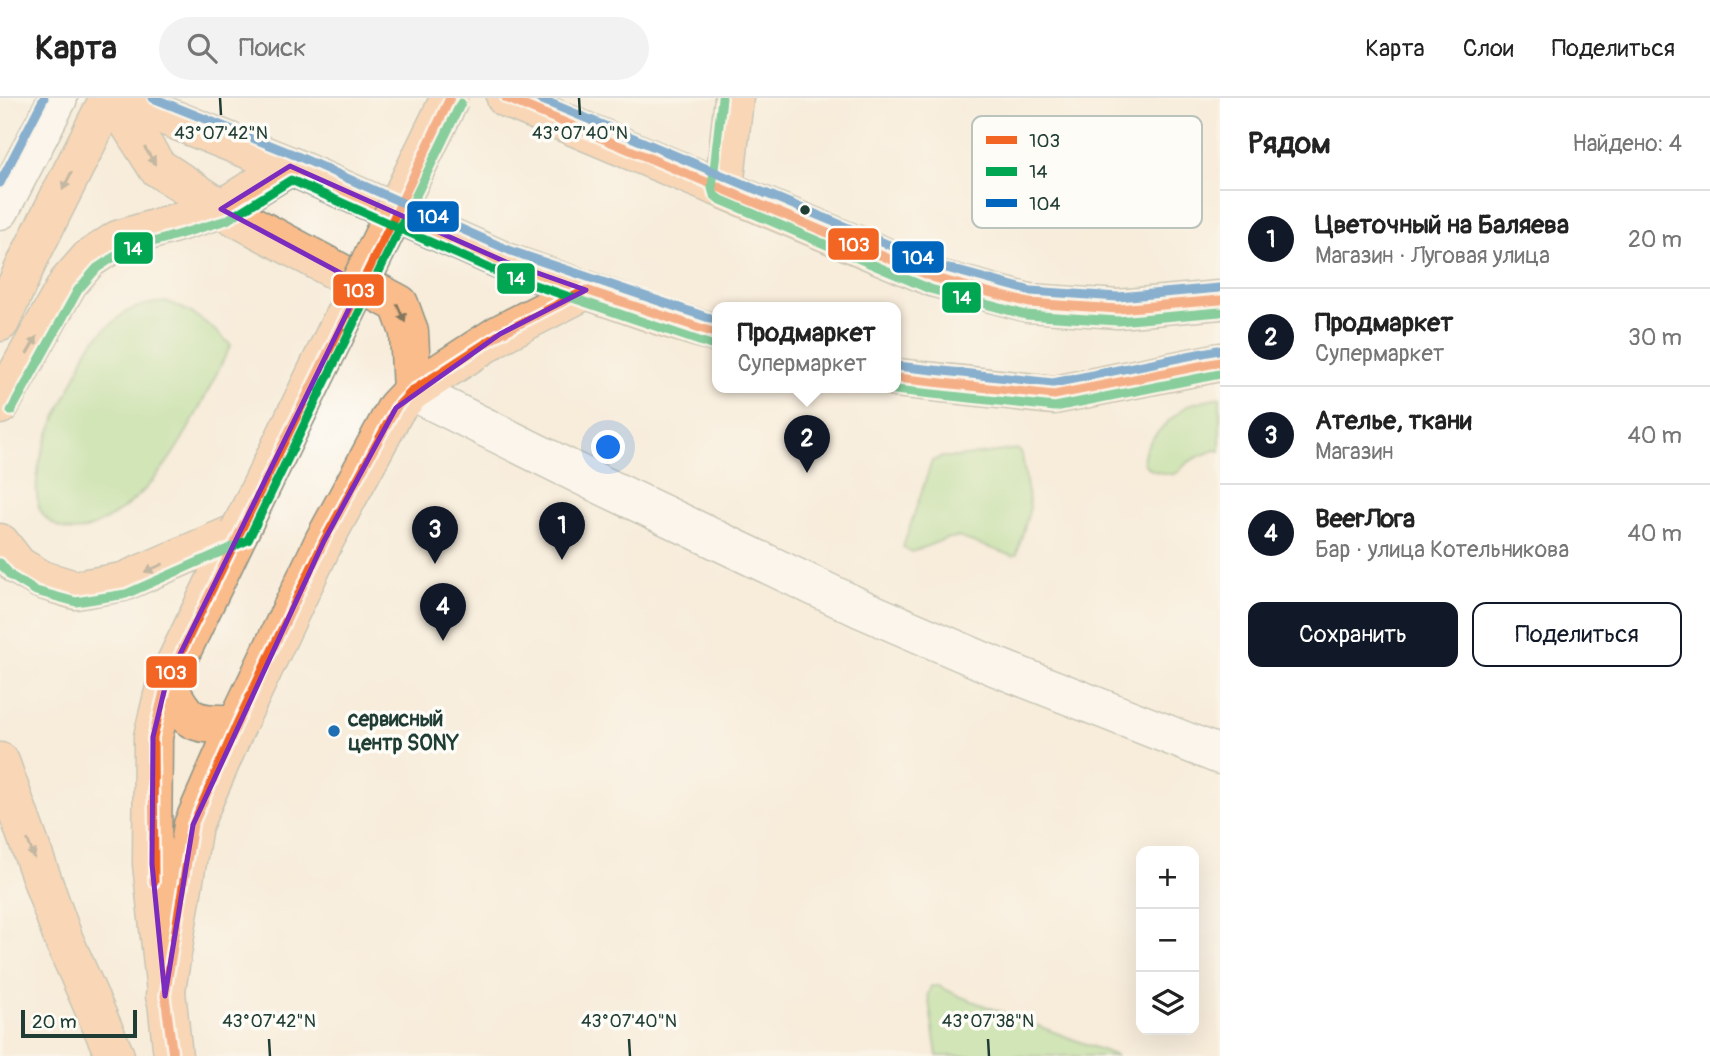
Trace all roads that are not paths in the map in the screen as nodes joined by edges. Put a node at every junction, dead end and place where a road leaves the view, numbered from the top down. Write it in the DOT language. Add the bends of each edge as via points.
graph roads {
  1 [pos="58,98"];
  2 [pos="111,98"];
  3 [pos="120,98"];
  4 [pos="450,98"];
  5 [pos="506,98"];
  6 [pos="734,98"];
  7 [pos="290,166"];
  8 [pos="724,188"];
  9 [pos="221,209"];
  10 [pos="0,211"];
  11 [pos="586,290"];
  12 [pos="1220,300"];
  13 [pos="0,322"];
  14 [pos="712,332"];
  15 [pos="1220,362"];
  16 [pos="901,379"];
  17 [pos="412,391"];
  18 [pos="0,405"];
  19 [pos="239,533"];
  20 [pos="0,543"];
  21 [pos="166,683"];
  22 [pos="237,724"];
  23 [pos="1220,755"];
  24 [pos="0,762"];
  25 [pos="165,996"];
  26 [pos="115,1056"];
  27 [pos="173,1056"];
  1 -- 10 [label="street"];
  2 -- 9 [label="main road, one-way" via="157,167"];
  2 -- 13 [label="main road, one-way"];
  3 -- 7 [label="main road"];
  4 -- 19 [label="main road, bridge"];
  5 -- 8 [label="main road"];
  6 -- 8 [label="main road"];
  7 -- 9 [label="main road"];
  7 -- 11 [label="main road" via="506,262"];
  8 -- 12 [label="main road" via="936,278 1029,303 1118,309"];
  9 -- 17 [label="main road, one-way" via="399,304 408,332"];
  18 -- 9 [label="main road, one-way" via="68,283 89,259 118,240"];
  11 -- 14 [label="main road"];
  11 -- 17 [label="main road" via="500,334"];
  15 -- 16 [label="main road" via="1054,395"];
  17 -- 22 [label="main road" via="396,408 324,541"];
  17 -- 23 [label="street" via="862,609"];
  19 -- 20 [label="main road, one-way" via="123,582 75,590 18,566"];
  19 -- 21 [label="main road"];
  21 -- 22 [label="main road" via="183,714 193,720"];
  21 -- 25 [label="main road" via="153,737 152,864"];
  22 -- 25 [label="main road" via="193,825"];
  24 -- 26 [label="main road, one-way" via="63,938"];
  25 -- 27 [label="main road"];
}
